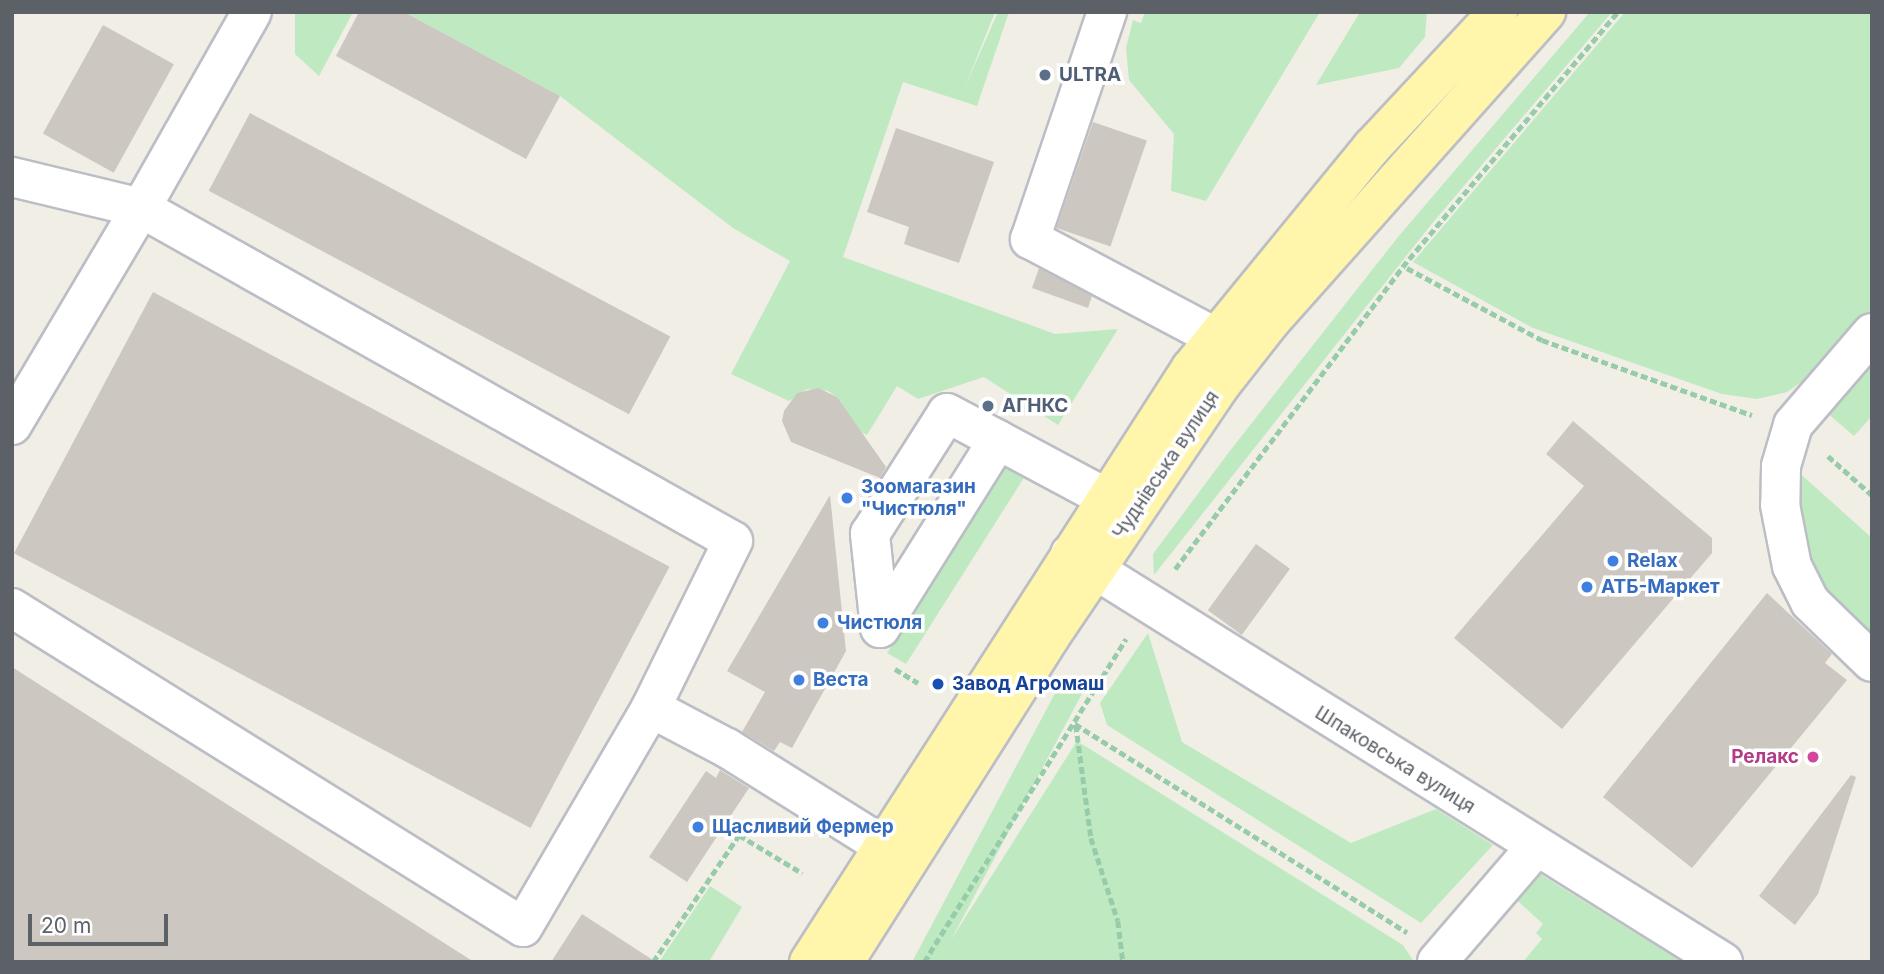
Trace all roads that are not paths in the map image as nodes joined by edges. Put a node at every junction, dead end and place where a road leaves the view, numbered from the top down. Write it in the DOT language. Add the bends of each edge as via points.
graph roads {
  1 [pos="252,12"];
  2 [pos="1107,12"];
  3 [pos="1499,12"];
  4 [pos="1535,16"];
  5 [pos="12,177"];
  6 [pos="141,208"];
  7 [pos="1872,333"];
  8 [pos="1215,337"];
  9 [pos="12,425"];
  10 [pos="998,440"];
  11 [pos="1105,498"];
  12 [pos="1083,561"];
  13 [pos="12,608"];
  14 [pos="1872,662"];
  15 [pos="651,708"];
  16 [pos="883,845"];
  17 [pos="1536,846"];
  18 [pos="1438,961"];
  19 [pos="809,962"];
  20 [pos="844,962"];
  21 [pos="1723,962"];
  1 -- 6 [label="street"];
  2 -- 8 [label="street" via="1030,239"];
  3 -- 8 [label="main road, Чуднівська вулиця" via="1372,147"];
  4 -- 12 [label="main road, Чуднівська вулиця" via="1270,322"];
  5 -- 6 [label="street"];
  6 -- 9 [label="street"];
  6 -- 15 [label="street" via="733,541"];
  7 -- 14 [label="street" via="1793,425 1781,466 1780,505 1791,566 1810,602"];
  8 -- 11 [label="main road, Чуднівська вулиця"];
  10 -- 10 [label="street" via="947,413 870,534 880,628"];
  10 -- 11 [label="street"];
  11 -- 12 [label="main road, Чуднівська вулиця"];
  12 -- 16 [label="main road, Чуднівська вулиця"];
  12 -- 17 [label="street, Шпаковська вулиця" via="1327,706"];
  12 -- 20 [label="main road, Чуднівська вулиця"];
  13 -- 15 [label="street" via="523,927"];
  15 -- 16 [label="street" via="727,748"];
  16 -- 19 [label="main road, Чуднівська вулиця"];
  17 -- 18 [label="street"];
  17 -- 21 [label="street, Шпаковська вулиця"];
}
